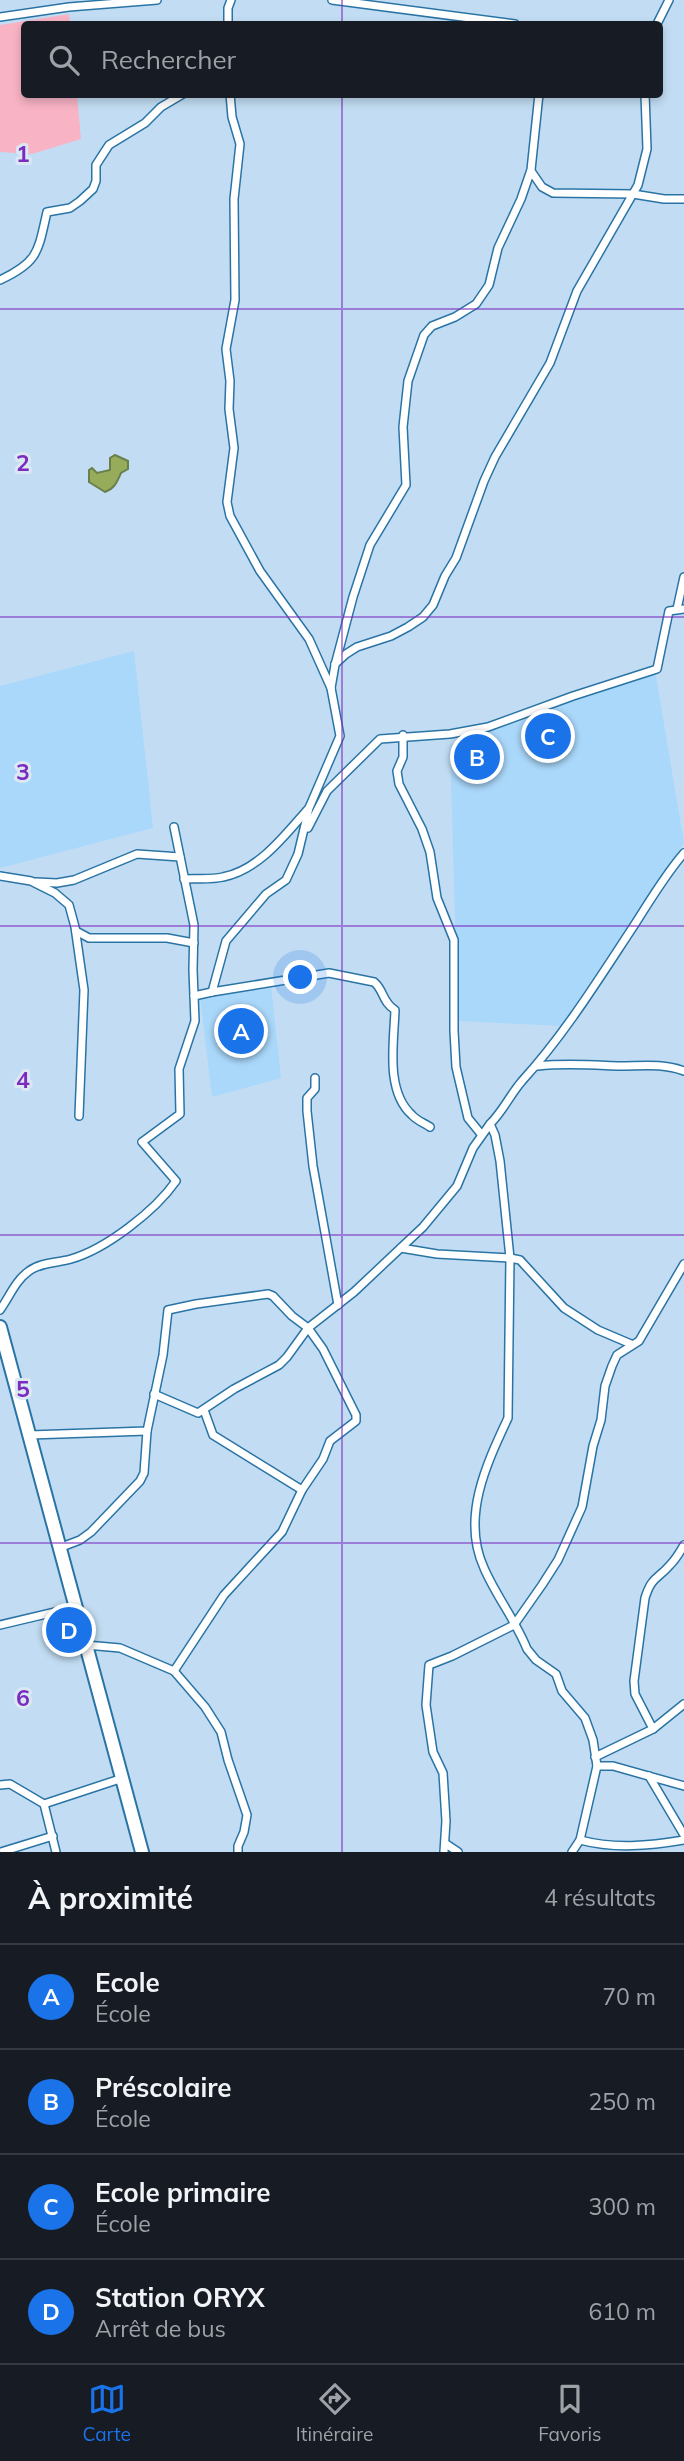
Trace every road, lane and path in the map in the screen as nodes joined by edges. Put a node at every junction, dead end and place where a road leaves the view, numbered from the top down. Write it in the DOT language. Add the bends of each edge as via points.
graph roads {
  1 [pos="157,0"];
  2 [pos="231,0"];
  3 [pos="332,0"];
  4 [pos="669,0"];
  5 [pos="0,17"];
  6 [pos="228,21"];
  7 [pos="491,21"];
  8 [pos="658,21"];
  9 [pos="176,98"];
  10 [pos="230,98"];
  11 [pos="539,98"];
  12 [pos="645,98"];
  13 [pos="531,170"];
  14 [pos="633,194"];
  15 [pos="684,199"];
  16 [pos="0,280"];
  17 [pos="684,577"];
  18 [pos="680,609"];
  19 [pos="335,665"];
  20 [pos="331,688"];
  21 [pos="403,735"];
  22 [pos="309,808"];
  23 [pos="174,827"];
  24 [pos="304,835"];
  25 [pos="684,853"];
  26 [pos="180,857"];
  27 [pos="0,876"];
  28 [pos="184,879"];
  29 [pos="32,881"];
  30 [pos="76,931"];
  31 [pos="194,943"];
  32 [pos="212,992"];
  33 [pos="194,996"];
  34 [pos="538,1066"];
  35 [pos="684,1070"];
  36 [pos="315,1078"];
  37 [pos="79,1116"];
  38 [pos="490,1124"];
  39 [pos="430,1127"];
  40 [pos="481,1134"];
  41 [pos="401,1248"];
  42 [pos="510,1258"];
  43 [pos="684,1264"];
  44 [pos="338,1304"];
  45 [pos="0,1310"];
  46 [pos="308,1328"];
  47 [pos="0,1331"];
  48 [pos="631,1344"];
  49 [pos="154,1394"];
  50 [pos="204,1410"];
  51 [pos="147,1432"];
  52 [pos="30,1436"];
  53 [pos="302,1490"];
  54 [pos="684,1545"];
  55 [pos="59,1548"];
  56 [pos="75,1607"];
  57 [pos="0,1625"];
  58 [pos="514,1625"];
  59 [pos="85,1645"];
  60 [pos="174,1671"];
  61 [pos="684,1704"];
  62 [pos="653,1729"];
  63 [pos="596,1761"];
  64 [pos="648,1775"];
  65 [pos="124,1778"];
  66 [pos="0,1785"];
  67 [pos="684,1786"];
  68 [pos="44,1804"];
  69 [pos="52,1836"];
  70 [pos="684,1838"];
  71 [pos="580,1840"];
  72 [pos="445,1848"];
  73 [pos="1,1852"];
  74 [pos="56,1852"];
  75 [pos="142,1852"];
  76 [pos="238,1852"];
  77 [pos="458,1852"];
  78 [pos="572,1852"];
  1 -- 5 [label="street" via="69,6"];
  2 -- 6 [label="street"];
  3 -- 7 [label="street"];
  4 -- 8 [label="street"];
  9 -- 16 [label="street" via="109,145 96,165 93,189 70,208 47,212 33,259"];
  10 -- 20 [label="street" via="240,144 234,199 235,300 226,349 234,448 227,502 260,571 309,639"];
  11 -- 13 [label="street"];
  12 -- 14 [label="street" via="647,149"];
  13 -- 14 [label="street" via="542,187 553,193"];
  13 -- 19 [label="street" via="498,248 485,293 476,304 432,326 424,335 408,381 403,427 406,485 370,545"];
  14 -- 15 [label="street"];
  14 -- 19 [label="street" via="577,291 550,363 495,457 433,606 408,627 357,647"];
  17 -- 18 [label="street"];
  18 -- 21 [label="street" via="669,611 657,669 488,727"];
  19 -- 20 [label="street"];
  20 -- 22 [label="street" via="340,736"];
  21 -- 24 [label="street" via="380,738 357,760 327,791"];
  21 -- 40 [label="street" via="399,784 422,829 437,898 454,940 456,1067 463,1106"];
  22 -- 24 [label="street"];
  22 -- 28 [label="street" via="275,847 245,869 222,877"];
  23 -- 26 [label="street"];
  24 -- 32 [label="street" via="286,880 266,894 226,941"];
  25 -- 34 [label="street"];
  26 -- 28 [label="street"];
  26 -- 29 [label="street" via="137,854 74,880"];
  27 -- 29 [label="street"];
  28 -- 31 [label="street"];
  29 -- 30 [label="street" via="69,905"];
  30 -- 31 [label="street" via="89,938 167,938"];
  30 -- 37 [label="street" via="84,990"];
  31 -- 33 [label="street"];
  32 -- 33 [label="street"];
  32 -- 39 [label="street" via="329,973 374,982 395,1010 392,1072 398,1092 411,1115"];
  33 -- 45 [label="street" via="195,1021 179,1069 180,1114 142,1142 176,1181 166,1195 91,1252 30,1270"];
  34 -- 35 [label="street" via="661,1064"];
  34 -- 38 [label="street"];
  36 -- 44 [label="street" via="307,1111"];
  38 -- 40 [label="street"];
  38 -- 42 [label="street" via="500,1161"];
  40 -- 41 [label="street" via="457,1186"];
  41 -- 42 [label="street"];
  41 -- 44 [label="street"];
  42 -- 48 [label="street" via="520,1261 564,1308"];
  42 -- 58 [label="street" via="508,1418 476,1499 474,1518 484,1568"];
  43 -- 48 [label="street" via="639,1341"];
  44 -- 46 [label="street"];
  46 -- 49 [label="street" via="268,1294 168,1310"];
  46 -- 50 [label="street" via="279,1365"];
  46 -- 53 [label="street" via="323,1349 356,1420 330,1441"];
  47 -- 52 [label="main road"];
  48 -- 58 [label="street" via="617,1355 605,1386 582,1507 558,1560"];
  49 -- 50 [label="street" via="190,1411"];
  49 -- 51 [label="street"];
  50 -- 53 [label="street" via="213,1435"];
  51 -- 52 [label="street"];
  51 -- 55 [label="street" via="140,1481 91,1531"];
  52 -- 55 [label="main road"];
  53 -- 60 [label="street" via="282,1531 224,1595"];
  54 -- 62 [label="street" via="649,1586 645,1598 634,1681 635,1694"];
  55 -- 56 [label="main road"];
  56 -- 57 [label="street"];
  56 -- 59 [label="main road"];
  58 -- 63 [label="street" via="527,1649 556,1674 562,1691 585,1718"];
  58 -- 72 [label="street" via="429,1665 426,1705 433,1752 443,1773"];
  59 -- 60 [label="street" via="120,1648"];
  59 -- 65 [label="main road"];
  60 -- 76 [label="street" via="221,1732 247,1815"];
  61 -- 62 [label="street"];
  62 -- 63 [label="street"];
  63 -- 64 [label="street"];
  63 -- 71 [label="street"];
  64 -- 67 [label="street"];
  64 -- 70 [label="street"];
  65 -- 68 [label="street"];
  65 -- 75 [label="main road"];
  66 -- 68 [label="street" via="22,1789"];
  68 -- 69 [label="street"];
  69 -- 73 [label="street"];
  69 -- 74 [label="street"];
  70 -- 71 [label="street" via="616,1846"];
  71 -- 78 [label="street"];
  72 -- 77 [label="street"];
}
